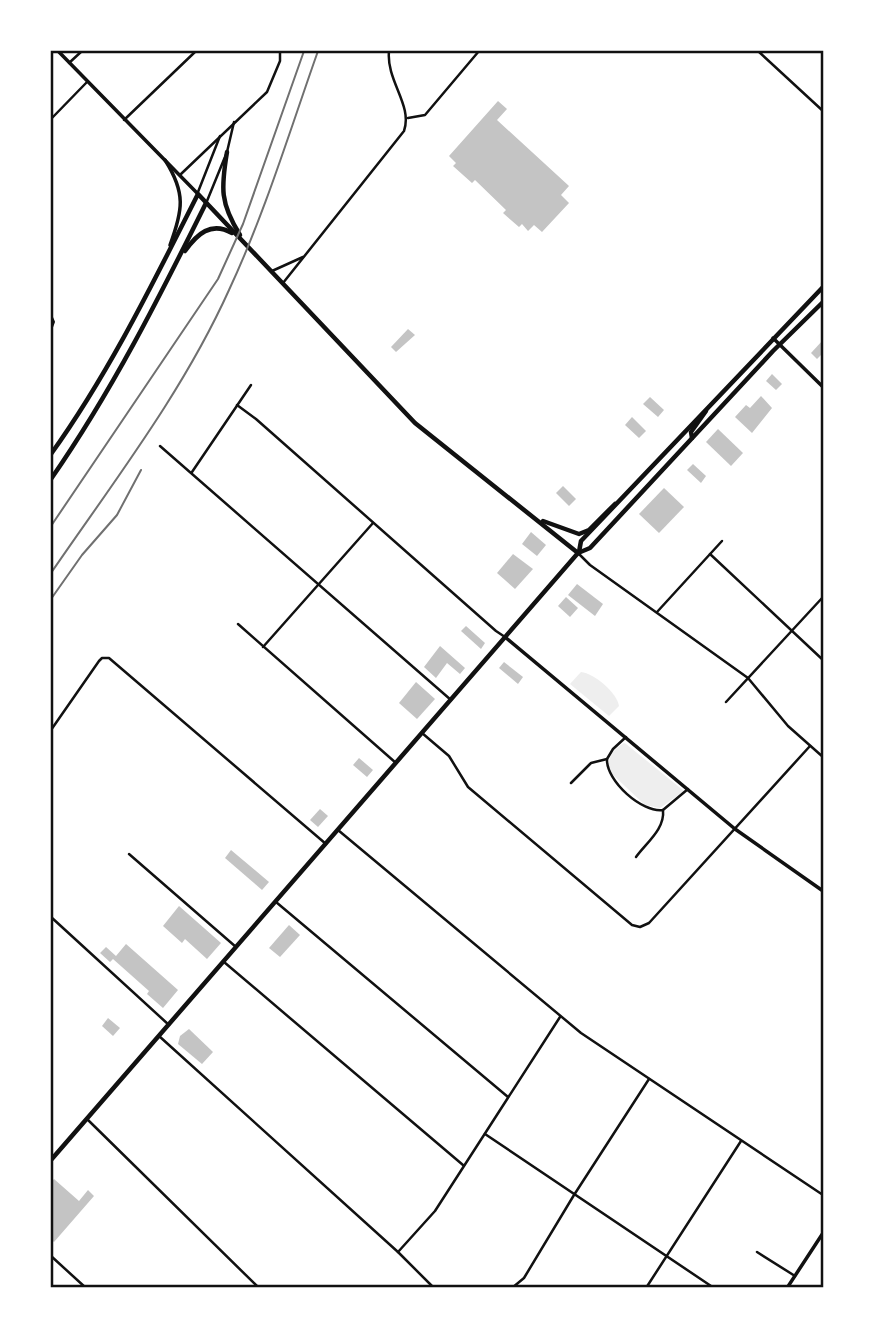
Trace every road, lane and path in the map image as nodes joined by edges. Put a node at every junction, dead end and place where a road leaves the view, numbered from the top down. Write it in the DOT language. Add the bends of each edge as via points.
graph roads {
  1 [pos="58,51"];
  2 [pos="82,51"];
  3 [pos="196,51"];
  4 [pos="389,51"];
  5 [pos="479,51"];
  6 [pos="758,51"];
  7 [pos="281,52"];
  8 [pos="69,63"];
  9 [pos="87,82"];
  10 [pos="823,111"];
  11 [pos="406,118"];
  12 [pos="51,119"];
  13 [pos="124,120"];
  14 [pos="234,122"];
  15 [pos="222,133"];
  16 [pos="227,152"];
  17 [pos="160,153"];
  18 [pos="181,174"];
  19 [pos="198,194"];
  20 [pos="206,203"];
  21 [pos="244,242"];
  22 [pos="306,256"];
  23 [pos="165,259"];
  24 [pos="176,263"];
  25 [pos="272,271"];
  26 [pos="284,283"];
  27 [pos="823,287"];
  28 [pos="823,302"];
  29 [pos="51,314"];
  30 [pos="51,330"];
  31 [pos="773,338"];
  32 [pos="779,345"];
  33 [pos="251,385"];
  34 [pos="823,387"];
  35 [pos="237,405"];
  36 [pos="708,407"];
  37 [pos="692,438"];
  38 [pos="160,446"];
  39 [pos="51,454"];
  40 [pos="192,472"];
  41 [pos="51,479"];
  42 [pos="628,493"];
  43 [pos="536,518"];
  44 [pos="373,522"];
  45 [pos="722,541"];
  46 [pos="578,553"];
  47 [pos="710,554"];
  48 [pos="319,583"];
  49 [pos="823,597"];
  50 [pos="657,612"];
  51 [pos="238,624"];
  52 [pos="793,629"];
  53 [pos="505,637"];
  54 [pos="263,646"];
  55 [pos="823,660"];
  56 [pos="748,678"];
  57 [pos="451,699"];
  58 [pos="726,702"];
  59 [pos="51,730"];
  60 [pos="422,733"];
  61 [pos="626,737"];
  62 [pos="810,746"];
  63 [pos="823,757"];
  64 [pos="607,759"];
  65 [pos="396,763"];
  66 [pos="571,783"];
  67 [pos="688,789"];
  68 [pos="663,810"];
  69 [pos="735,829"];
  70 [pos="338,831"];
  71 [pos="326,844"];
  72 [pos="129,854"];
  73 [pos="636,857"];
  74 [pos="823,891"];
  75 [pos="276,902"];
  76 [pos="51,917"];
  77 [pos="236,947"];
  78 [pos="224,962"];
  79 [pos="560,1017"];
  80 [pos="169,1025"];
  81 [pos="159,1036"];
  82 [pos="649,1079"];
  83 [pos="508,1097"];
  84 [pos="87,1119"];
  85 [pos="485,1134"];
  86 [pos="741,1141"];
  87 [pos="51,1160"];
  88 [pos="463,1165"];
  89 [pos="574,1195"];
  90 [pos="823,1195"];
  91 [pos="823,1233"];
  92 [pos="398,1252"];
  93 [pos="757,1252"];
  94 [pos="51,1256"];
  95 [pos="666,1256"];
  96 [pos="795,1276"];
  97 [pos="86,1288"];
  98 [pos="259,1288"];
  99 [pos="434,1288"];
  100 [pos="512,1288"];
  101 [pos="646,1288"];
  102 [pos="714,1288"];
  103 [pos="787,1288"];
  1 -- 8 [label="street"];
  2 -- 8 [label="street"];
  3 -- 13 [label="street"];
  4 -- 11 [label="street" via="389,72"];
  5 -- 11 [label="street" via="425,115"];
  6 -- 10 [label="street"];
  7 -- 14 [label="street" via="270,88"];
  8 -- 9 [label="street"];
  9 -- 12 [label="street"];
  9 -- 13 [label="street"];
  11 -- 22 [label="street" via="401,136"];
  13 -- 17 [label="street"];
  14 -- 15 [label="street"];
  14 -- 16 [label="street"];
  15 -- 18 [label="street"];
  15 -- 19 [label="street"];
  16 -- 20 [label="street"];
  16 -- 21 [label="main road" via="222,198"];
  17 -- 18 [label="street"];
  17 -- 23 [label="street" via="176,180 182,210"];
  18 -- 19 [label="street"];
  19 -- 20 [label="main road"];
  19 -- 23 [label="main road"];
  20 -- 21 [label="main road"];
  20 -- 24 [label="main road"];
  21 -- 24 [label="main road" via="224,229 208,229 195,237"];
  21 -- 25 [label="main road"];
  22 -- 25 [label="street"];
  22 -- 26 [label="street"];
  23 -- 39 [label="main road" via="95,386"];
  24 -- 41 [label="main road" via="108,392"];
  25 -- 26 [label="main road"];
  26 -- 43 [label="main road" via="415,423"];
  27 -- 31 [label="main road"];
  28 -- 32 [label="main road"];
  29 -- 30 [label="lane"];
  31 -- 32 [label="street"];
  31 -- 36 [label="main road"];
  32 -- 34 [label="street"];
  32 -- 37 [label="main road"];
  33 -- 35 [label="street"];
  35 -- 40 [label="street"];
  35 -- 44 [label="street"];
  36 -- 37 [label="main road" via="691,432"];
  36 -- 42 [label="main road"];
  37 -- 46 [label="main road" via="590,548"];
  38 -- 40 [label="street"];
  40 -- 48 [label="street"];
  42 -- 43 [label="main road" via="579,534"];
  42 -- 46 [label="main road" via="581,541"];
  43 -- 46 [label="main road"];
  44 -- 48 [label="street"];
  44 -- 53 [label="street"];
  45 -- 47 [label="street"];
  46 -- 50 [label="street"];
  46 -- 53 [label="main road"];
  47 -- 50 [label="street"];
  47 -- 52 [label="street"];
  48 -- 54 [label="street"];
  48 -- 57 [label="street"];
  49 -- 52 [label="street"];
  50 -- 56 [label="street"];
  51 -- 54 [label="street"];
  52 -- 55 [label="street"];
  52 -- 56 [label="street"];
  53 -- 57 [label="main road"];
  53 -- 61 [label="street"];
  54 -- 65 [label="street"];
  56 -- 58 [label="street"];
  56 -- 62 [label="street"];
  57 -- 60 [label="main road"];
  59 -- 71 [label="street" via="105,657"];
  60 -- 65 [label="main road"];
  60 -- 69 [label="street" via="449,756 468,787 632,925 649,923"];
  61 -- 64 [label="street"];
  61 -- 67 [label="street"];
  62 -- 63 [label="street"];
  62 -- 69 [label="street"];
  64 -- 66 [label="street" via="591,763"];
  64 -- 68 [label="street" via="610,776 621,787 645,808"];
  65 -- 70 [label="main road"];
  67 -- 68 [label="street"];
  67 -- 69 [label="street"];
  68 -- 73 [label="street" via="661,827"];
  69 -- 74 [label="street"];
  70 -- 71 [label="main road"];
  70 -- 79 [label="street"];
  71 -- 75 [label="main road"];
  72 -- 77 [label="street"];
  75 -- 77 [label="main road"];
  75 -- 83 [label="street"];
  76 -- 80 [label="street"];
  77 -- 78 [label="main road"];
  78 -- 80 [label="main road"];
  78 -- 88 [label="street"];
  79 -- 82 [label="street"];
  79 -- 83 [label="street"];
  80 -- 81 [label="main road"];
  81 -- 84 [label="main road"];
  81 -- 92 [label="street"];
  82 -- 86 [label="street"];
  82 -- 89 [label="street"];
  83 -- 85 [label="street"];
  84 -- 87 [label="main road"];
  84 -- 98 [label="street"];
  85 -- 88 [label="street"];
  85 -- 89 [label="street"];
  86 -- 90 [label="street"];
  86 -- 95 [label="street"];
  88 -- 92 [label="street" via="435,1211"];
  89 -- 95 [label="street"];
  89 -- 100 [label="street" via="524,1278"];
  91 -- 96 [label="street"];
  92 -- 99 [label="street"];
  93 -- 96 [label="street"];
  94 -- 97 [label="street"];
  95 -- 101 [label="street"];
  95 -- 102 [label="street"];
  96 -- 103 [label="street"];
}
